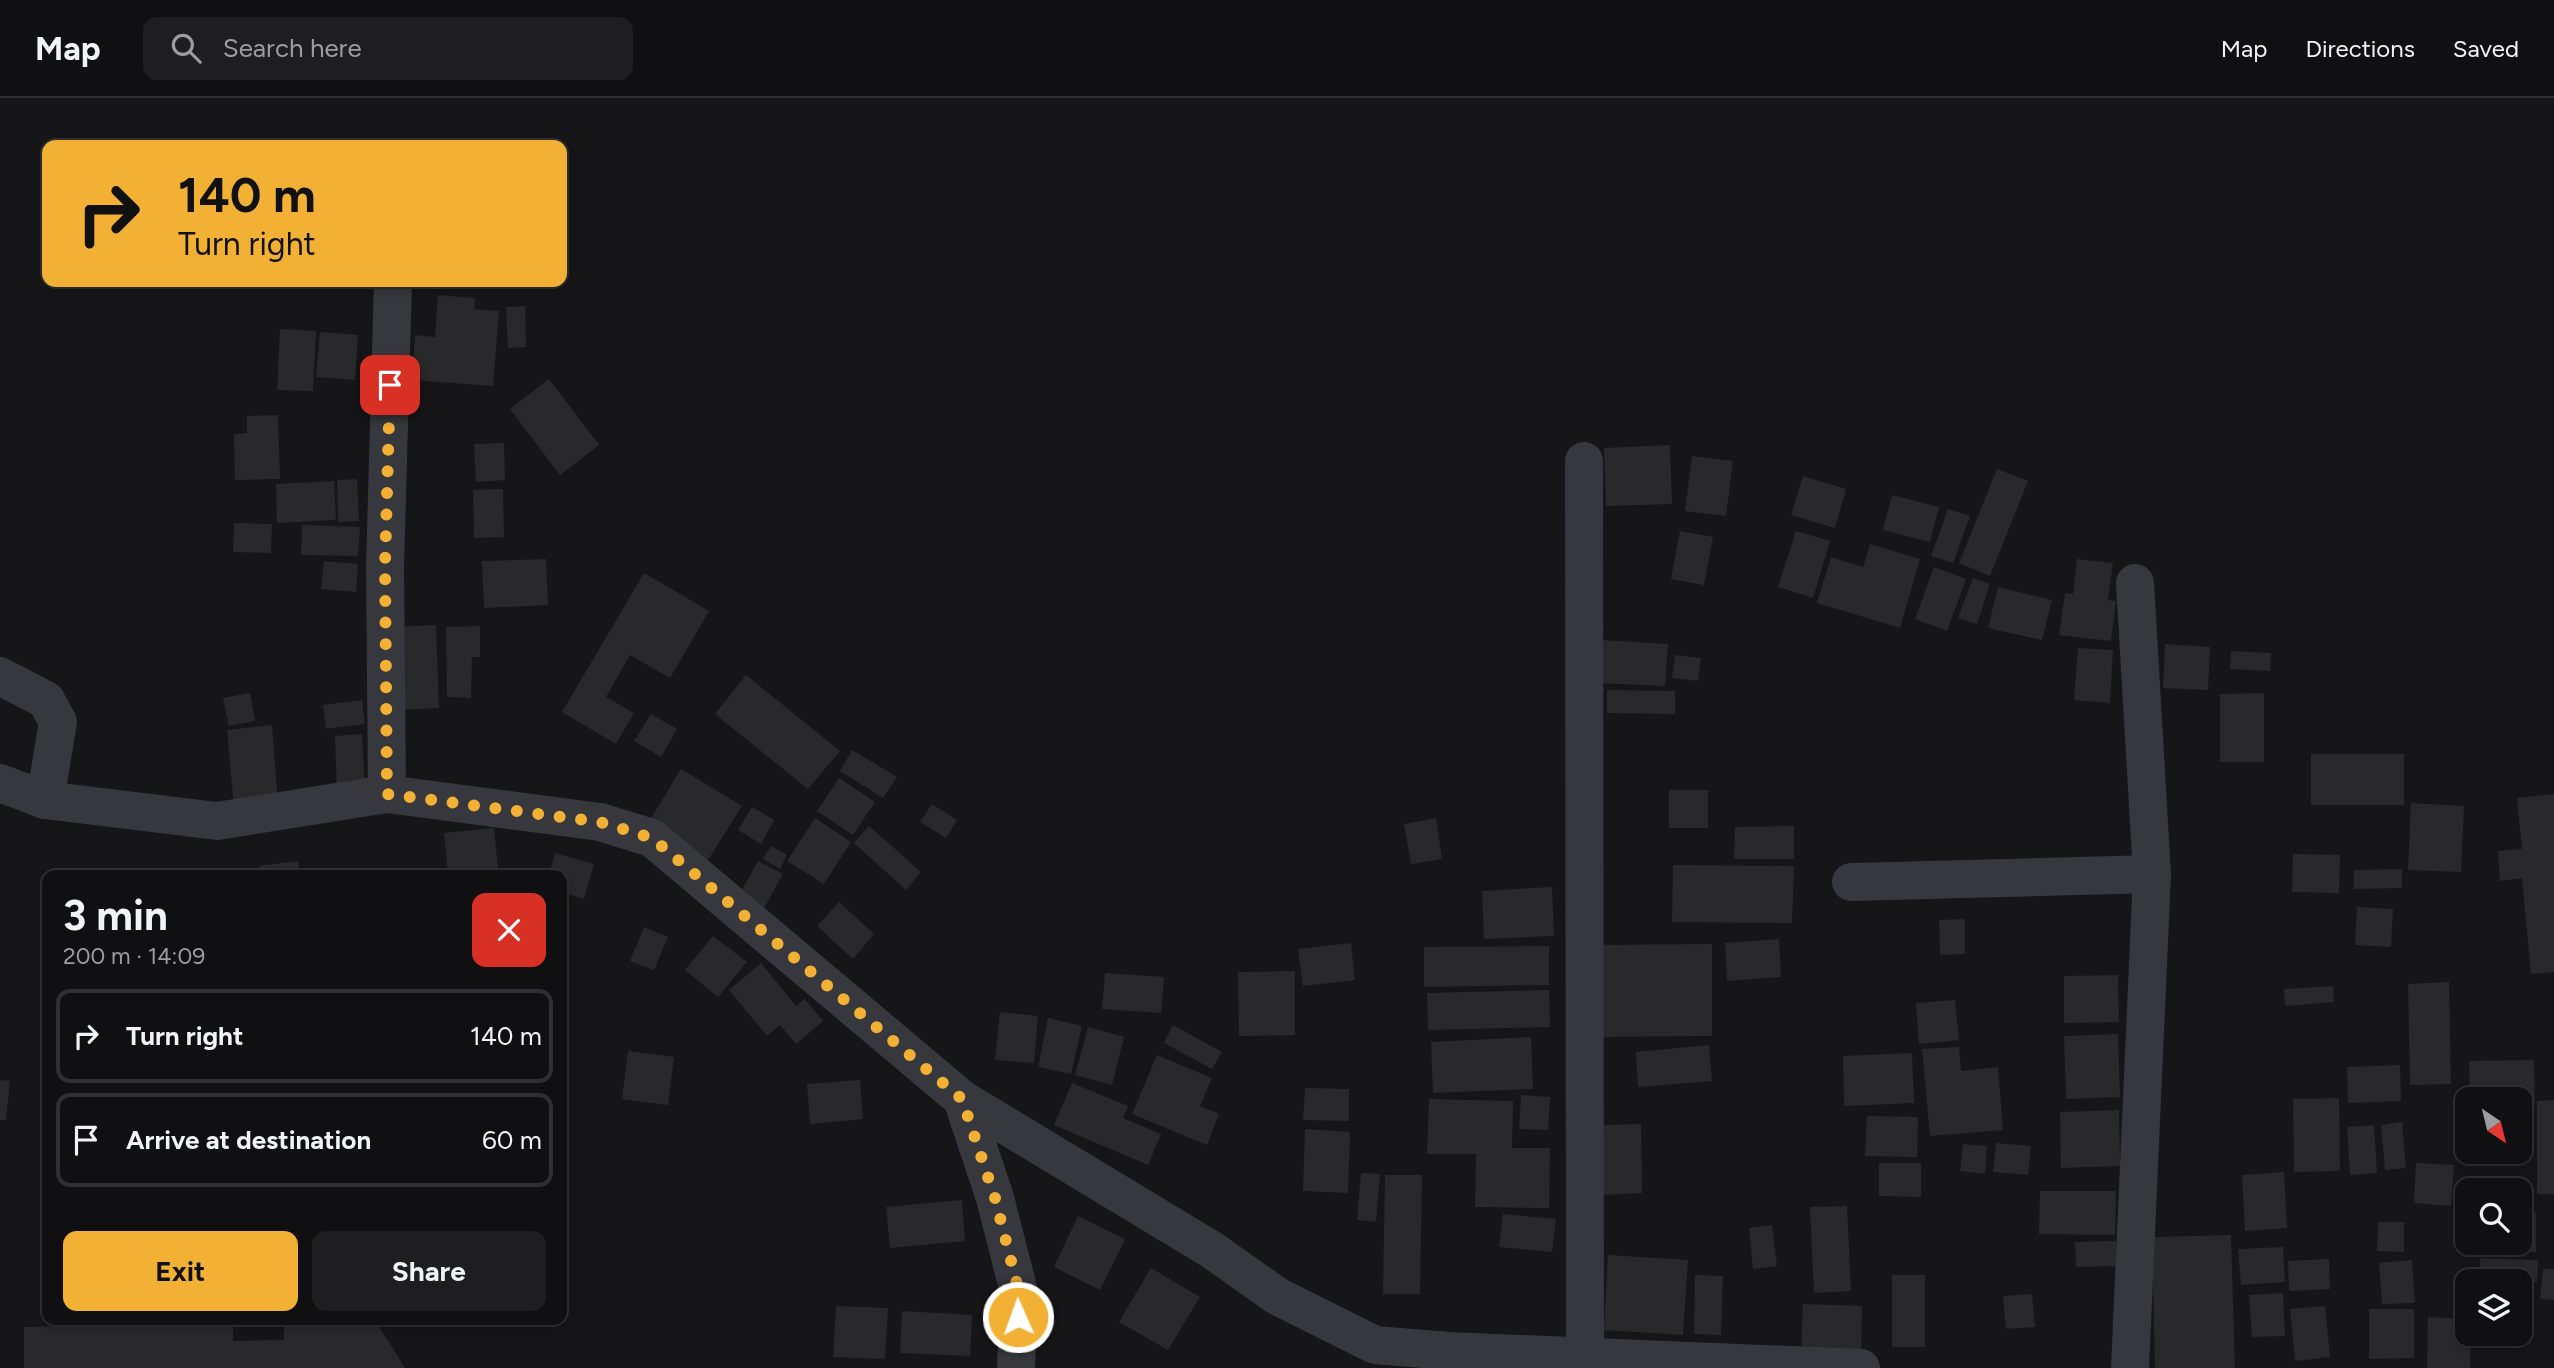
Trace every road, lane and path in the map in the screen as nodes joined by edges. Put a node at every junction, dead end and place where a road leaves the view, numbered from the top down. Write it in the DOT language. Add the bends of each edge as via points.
graph roads {
  1 [pos="393,287"];
  2 [pos="1584,461"];
  3 [pos="2135,583"];
  4 [pos="0,676"];
  5 [pos="0,783"];
  6 [pos="387,794"];
  7 [pos="45,800"];
  8 [pos="2152,874"];
  9 [pos="1851,882"];
  10 [pos="962,1099"];
  11 [pos="1585,1362"];
  12 [pos="1016,1368"];
  13 [pos="1861,1368"];
  14 [pos="2130,1368"];
  1 -- 6 [label="street" via="385,566"];
  2 -- 11 [label="street"];
  3 -- 8 [label="street"];
  4 -- 7 [label="street" via="46,700 58,722"];
  5 -- 7 [label="street"];
  6 -- 7 [label="street" via="217,821"];
  6 -- 10 [label="street" via="600,822 652,838"];
  8 -- 9 [label="street"];
  8 -- 14 [label="street"];
  10 -- 11 [label="street" via="1212,1250 1277,1296 1375,1345"];
  10 -- 12 [label="street" via="995,1198 1019,1292"];
  11 -- 13 [label="street"];
}
